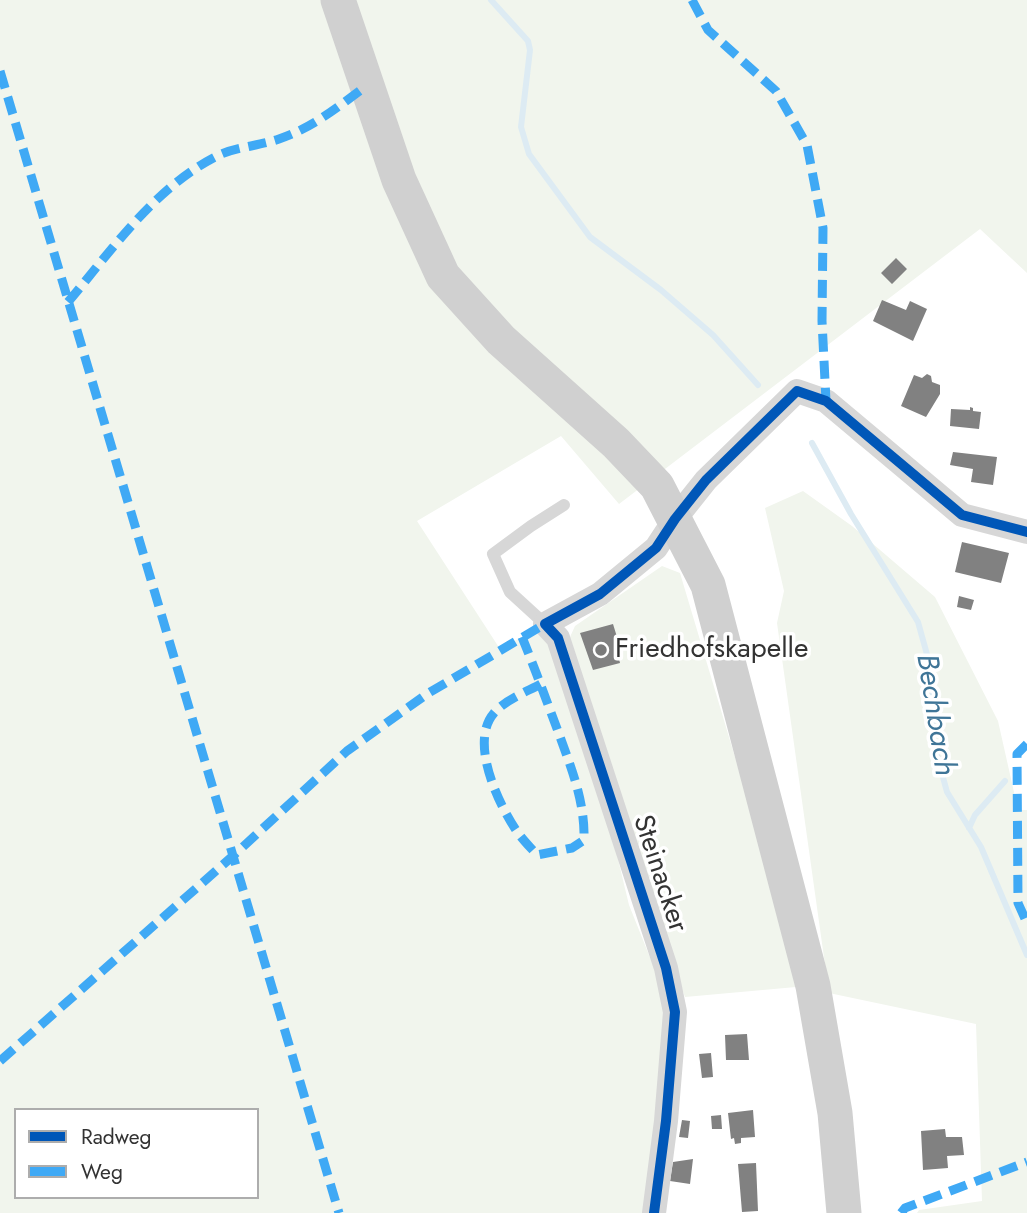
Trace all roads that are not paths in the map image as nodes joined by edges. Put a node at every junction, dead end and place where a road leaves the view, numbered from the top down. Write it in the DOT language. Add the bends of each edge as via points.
graph roads {
  1 [pos="338,0"];
  2 [pos="564,505"];
  3 [pos="676,519"];
  4 [pos="1027,532"];
  5 [pos="545,624"];
  6 [pos="654,1213"];
  7 [pos="844,1213"];
  1 -- 3 [label="main road" via="399,180 443,276 501,340 616,443 657,486"];
  2 -- 5 [label="lane" via="493,554 510,592"];
  3 -- 4 [label="street" via="706,480 797,391 826,401 962,515"];
  3 -- 5 [label="street" via="656,548 600,594"];
  3 -- 7 [label="main road" via="708,585 813,986 835,1113"];
  5 -- 6 [label="street, Steinacker" via="558,638 666,968 675,1012"];
}
